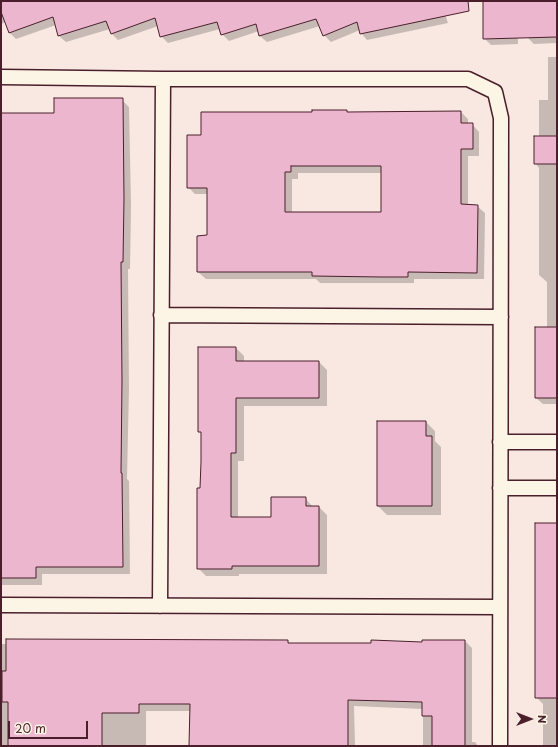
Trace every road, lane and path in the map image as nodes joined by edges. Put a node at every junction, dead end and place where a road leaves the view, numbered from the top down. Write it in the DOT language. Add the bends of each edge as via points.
graph roads {
  1 [pos="1,77"];
  2 [pos="163,79"];
  3 [pos="161,315"];
  4 [pos="501,317"];
  5 [pos="500,442"];
  6 [pos="557,442"];
  7 [pos="500,488"];
  8 [pos="557,488"];
  9 [pos="1,605"];
  10 [pos="160,606"];
  11 [pos="500,607"];
  12 [pos="500,746"];
  1 -- 2 [label="lane"];
  2 -- 3 [label="lane"];
  2 -- 4 [label="lane" via="468,78 495,92 501,118"];
  3 -- 4 [label="lane"];
  3 -- 10 [label="lane"];
  4 -- 5 [label="lane"];
  5 -- 6 [label="lane"];
  5 -- 7 [label="lane"];
  7 -- 8 [label="lane"];
  7 -- 11 [label="lane"];
  9 -- 10 [label="lane"];
  10 -- 11 [label="lane"];
  11 -- 12 [label="lane"];
}
